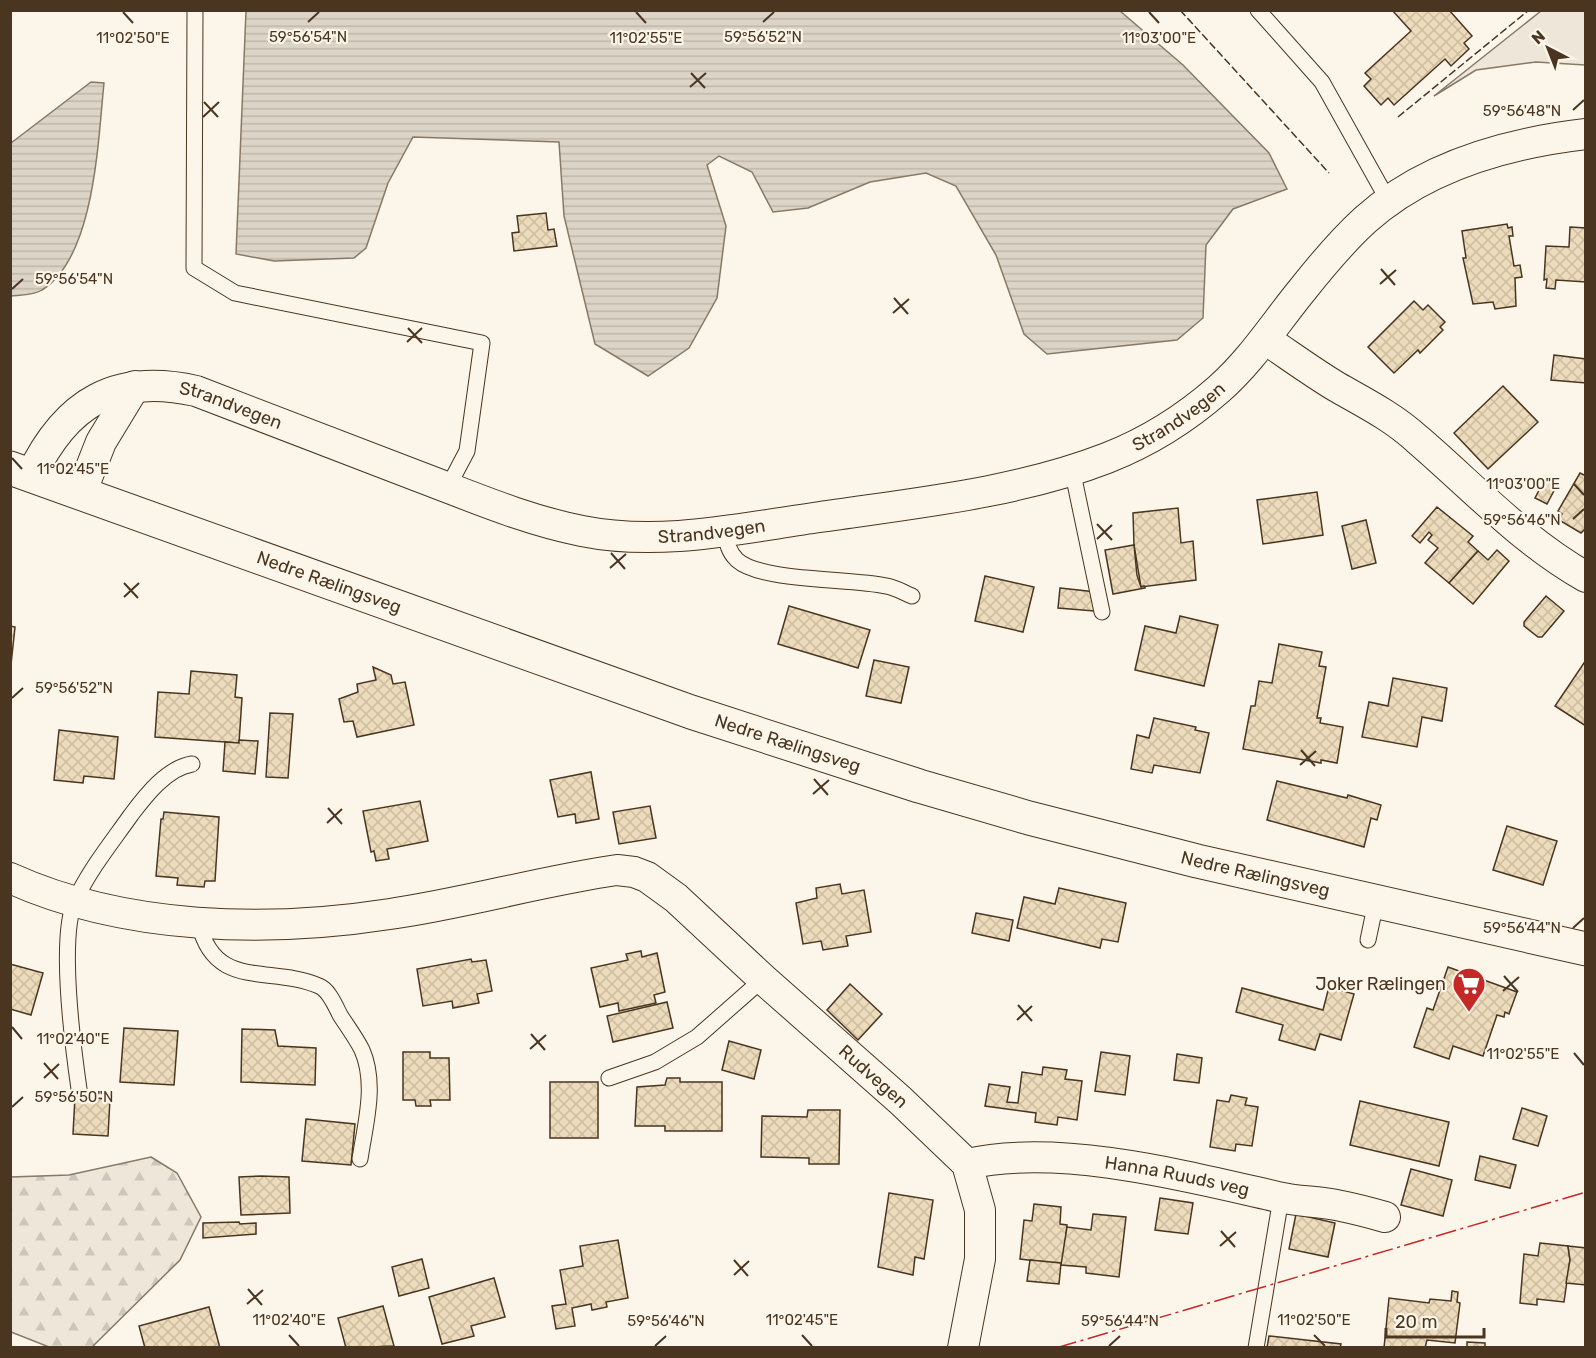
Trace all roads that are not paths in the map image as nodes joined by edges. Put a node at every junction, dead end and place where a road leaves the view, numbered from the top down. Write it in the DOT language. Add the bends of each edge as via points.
graph roads {
  1 [pos="195,10"];
  2 [pos="1258,10"];
  3 [pos="1586,134"];
  4 [pos="1389,202"];
  5 [pos="1265,339"];
  6 [pos="135,386"];
  7 [pos="1072,469"];
  8 [pos="21,472"];
  9 [pos="448,487"];
  10 [pos="81,493"];
  11 [pos="724,531"];
  12 [pos="1586,578"];
  13 [pos="912,596"];
  14 [pos="1102,612"];
  15 [pos="192,764"];
  16 [pos="10,878"];
  17 [pos="75,900"];
  18 [pos="1376,902"];
  19 [pos="199,923"];
  20 [pos="1368,940"];
  21 [pos="1586,949"];
  22 [pos="763,979"];
  23 [pos="609,1078"];
  24 [pos="79,1089"];
  25 [pos="360,1159"];
  26 [pos="967,1164"];
  27 [pos="1281,1198"];
  28 [pos="1385,1217"];
  29 [pos="963,1347"];
  30 [pos="1256,1347"];
  1 -- 9 [label="lane" via="194,268 235,293 482,343 467,451"];
  2 -- 4 [label="lane" via="1322,82"];
  3 -- 4 [label="street, Strandvegen" via="1530,142 1481,156 1436,174"];
  4 -- 5 [label="street, Strandvegen" via="1367,218 1330,257"];
  5 -- 7 [label="street, Strandvegen" via="1240,369 1185,416 1145,441"];
  5 -- 12 [label="street" via="1384,413 1548,556"];
  6 -- 8 [label="street, Strandvegen" via="95,398 73,415"];
  6 -- 9 [label="street, Strandvegen" via="160,384 196,391"];
  6 -- 10 [label="street" via="100,442"];
  7 -- 11 [label="street, Strandvegen" via="889,507"];
  7 -- 14 [label="lane"];
  8 -- 10 [label="main road, Nedre Rælingsveg"];
  9 -- 11 [label="street, Strandvegen" via="543,521 604,535 676,537"];
  10 -- 18 [label="main road, Nedre Rælingsveg" via="691,712 919,786 1109,839"];
  11 -- 13 [label="lane" via="728,549 751,569 887,586"];
  15 -- 17 [label="lane" via="170,772 137,807"];
  16 -- 17 [label="street"];
  17 -- 19 [label="street" via="145,917"];
  17 -- 24 [label="lane" via="69,921 70,1004"];
  18 -- 20 [label="lane"];
  18 -- 21 [label="main road, Nedre Rælingsveg"];
  19 -- 22 [label="street, Rudvegen" via="299,924 390,914 602,872 634,872 676,898"];
  19 -- 25 [label="lane" via="203,942 220,962 244,971 316,985 327,993 366,1061 368,1101"];
  22 -- 23 [label="lane" via="697,1037 655,1062"];
  22 -- 26 [label="street, Rudvegen"];
  26 -- 27 [label="street, Hanna Ruuds veg" via="1030,1156 1077,1160"];
  26 -- 29 [label="street" via="980,1210 980,1259"];
  27 -- 28 [label="street, Hanna Ruuds veg"];
  27 -- 30 [label="lane"];
}
